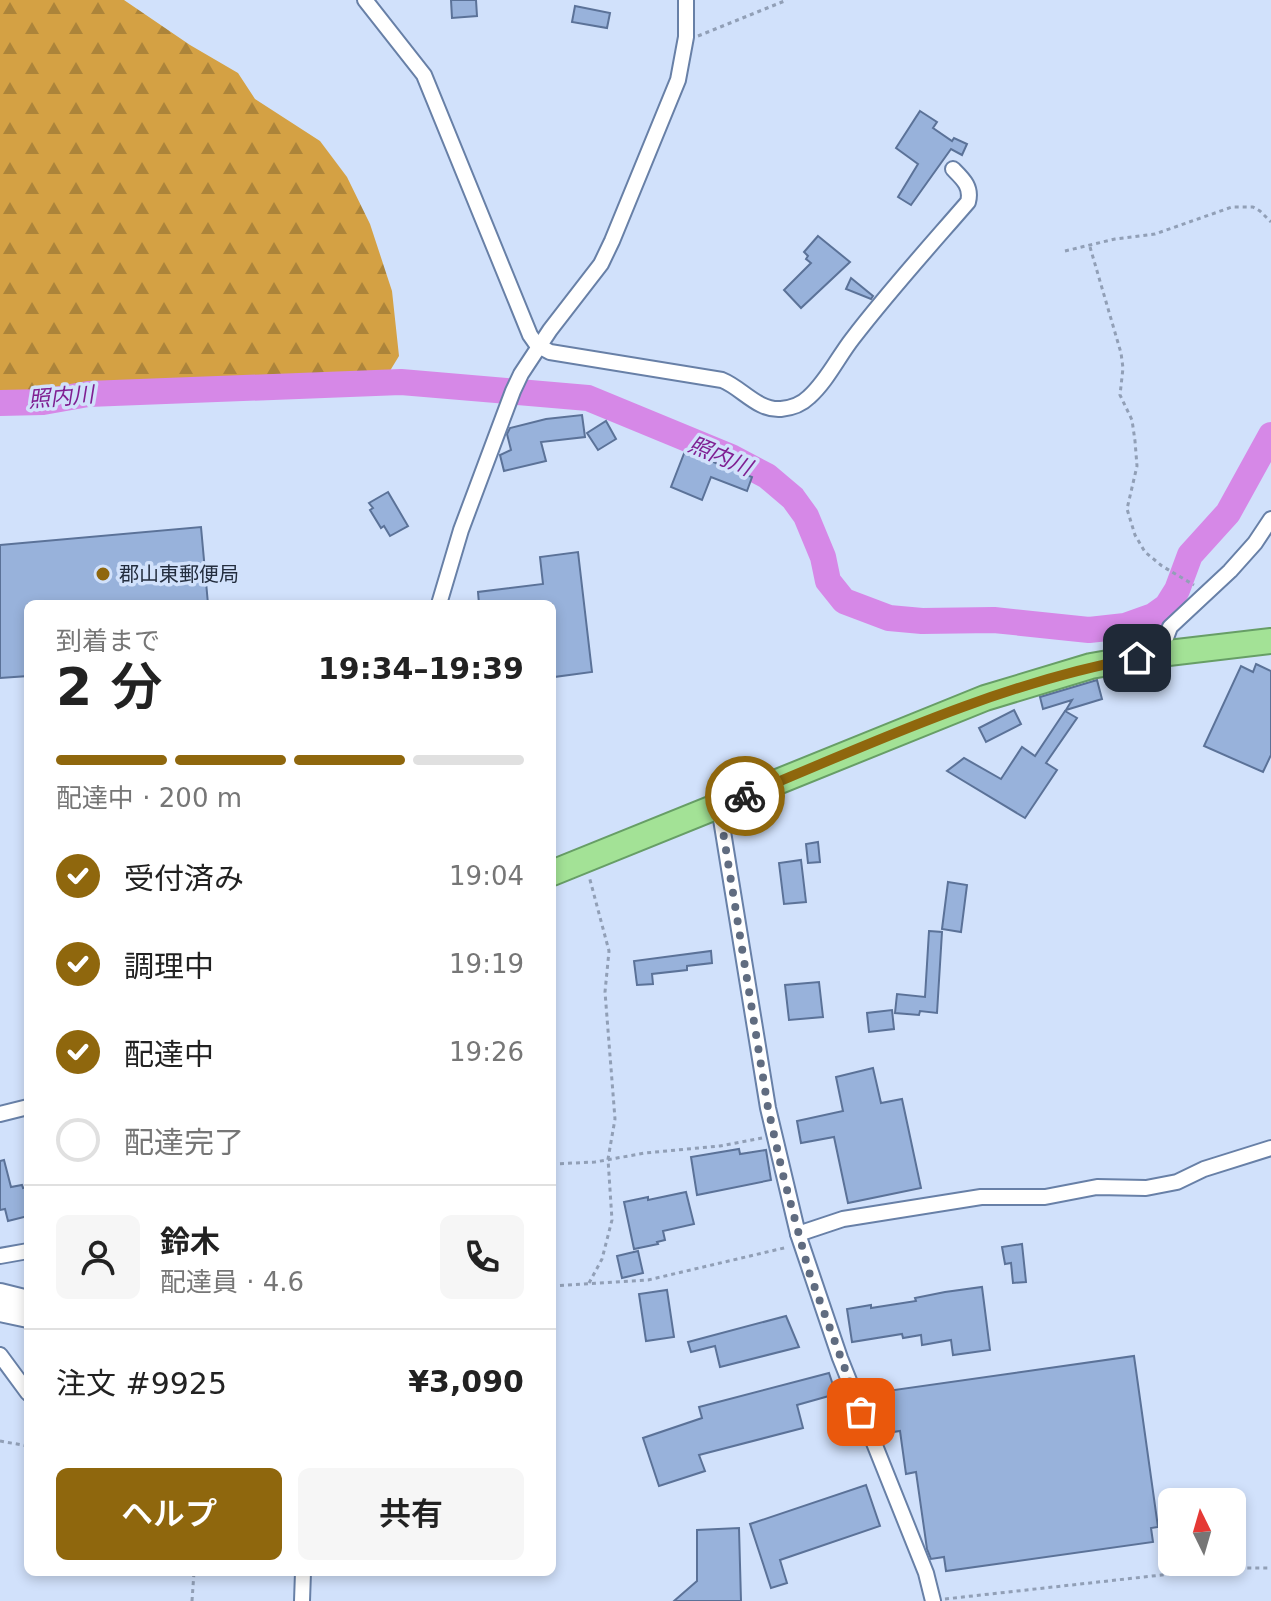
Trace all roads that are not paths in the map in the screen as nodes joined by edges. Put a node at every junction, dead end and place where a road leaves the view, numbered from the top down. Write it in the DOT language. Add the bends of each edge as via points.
graph roads {
  1 [pos="365,0"];
  2 [pos="686,0"];
  3 [pos="953,169"];
  4 [pos="539,347"];
  5 [pos="1271,519"];
  6 [pos="440,600"];
  7 [pos="1271,641"];
  8 [pos="1160,654"];
  9 [pos="719,807"];
  10 [pos="556,871"];
  11 [pos="24,1108"];
  12 [pos="0,1114"];
  13 [pos="1271,1148"];
  14 [pos="800,1239"];
  15 [pos="24,1252"];
  16 [pos="0,1256"];
  17 [pos="0,1294"];
  18 [pos="24,1310"];
  19 [pos="0,1311"];
  20 [pos="24,1312"];
  21 [pos="0,1355"];
  22 [pos="24,1388"];
  23 [pos="303,1576"];
  24 [pos="302,1601"];
  25 [pos="933,1601"];
  1 -- 4 [label="street" via="424,75"];
  2 -- 4 [label="street" via="678,80 601,264"];
  3 -- 4 [label="street" via="966,183 968,202 816,390 798,404 772,408 722,380"];
  4 -- 6 [label="street" via="513,391"];
  5 -- 8 [label="street" via="1230,571 1170,627"];
  7 -- 8 [label="highway"];
  8 -- 9 [label="highway" via="1091,666 985,698"];
  9 -- 10 [label="highway"];
  9 -- 14 [label="street" via="774,1136"];
  11 -- 12 [label="street"];
  13 -- 14 [label="street" via="1146,1188 981,1197 843,1219"];
  14 -- 25 [label="street"];
  15 -- 16 [label="street"];
  17 -- 18 [label="main road"];
  19 -- 20 [label="main road"];
  21 -- 22 [label="street"];
  23 -- 24 [label="street"];
}
